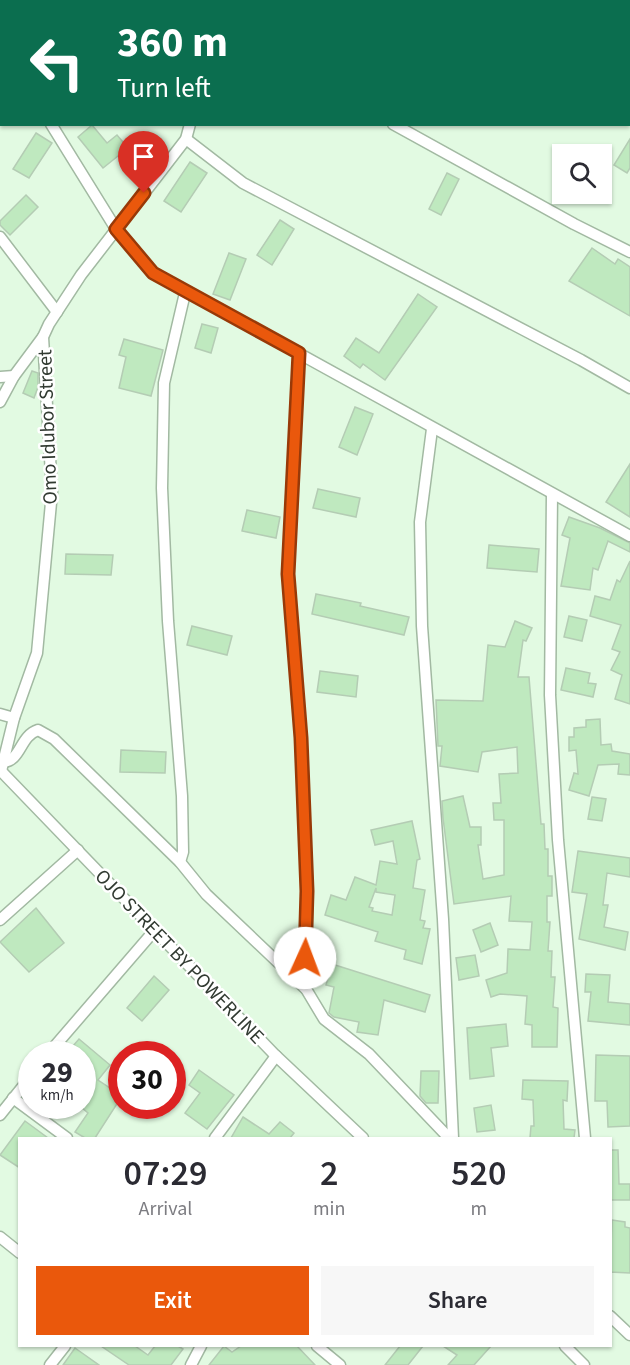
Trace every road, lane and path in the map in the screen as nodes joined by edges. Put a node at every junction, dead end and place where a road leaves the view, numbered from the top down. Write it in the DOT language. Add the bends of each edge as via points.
graph roads {
  1 [pos="52,126"];
  2 [pos="189,126"];
  3 [pos="397,126"];
  4 [pos="186,139"];
  5 [pos="116,229"];
  6 [pos="0,237"];
  7 [pos="630,252"];
  8 [pos="185,293"];
  9 [pos="57,312"];
  10 [pos="44,337"];
  11 [pos="299,353"];
  12 [pos="14,376"];
  13 [pos="0,377"];
  14 [pos="630,388"];
  15 [pos="0,402"];
  16 [pos="432,429"];
  17 [pos="552,494"];
  18 [pos="630,536"];
  19 [pos="0,714"];
  20 [pos="14,718"];
  21 [pos="2,768"];
  22 [pos="78,850"];
  23 [pos="180,862"];
  24 [pos="0,920"];
  25 [pos="154,931"];
  26 [pos="306,989"];
  27 [pos="59,1041"];
  28 [pos="276,1056"];
  29 [pos="18,1092"];
  30 [pos="13,1098"];
  31 [pos="0,1115"];
  32 [pos="66,1137"];
  33 [pos="216,1137"];
  34 [pos="362,1137"];
  35 [pos="450,1137"];
  36 [pos="451,1137"];
  37 [pos="585,1137"];
  38 [pos="0,1238"];
  39 [pos="18,1252"];
  40 [pos="612,1318"];
  41 [pos="630,1335"];
  42 [pos="64,1347"];
  43 [pos="200,1347"];
  44 [pos="318,1347"];
  45 [pos="566,1347"];
  46 [pos="573,1355"];
  47 [pos="50,1365"];
  48 [pos="191,1365"];
  49 [pos="340,1365"];
  50 [pos="565,1365"];
  51 [pos="584,1365"];
  1 -- 5 [label="street"];
  2 -- 4 [label="street, Omo Idubor Street"];
  3 -- 7 [label="street"];
  4 -- 5 [label="street, Omo Idubor Street"];
  4 -- 14 [label="street" via="243,183"];
  5 -- 8 [label="street" via="153,273"];
  5 -- 9 [label="street, Omo Idubor Street"];
  6 -- 9 [label="street"];
  8 -- 11 [label="street"];
  8 -- 23 [label="street" via="164,383 162,488 182,796"];
  9 -- 10 [label="street, Omo Idubor Street"];
  10 -- 12 [label="street"];
  10 -- 20 [label="street, Omo Idubor Street" via="52,492 37,654"];
  11 -- 16 [label="street"];
  11 -- 26 [label="street" via="288,574 302,762"];
  12 -- 13 [label="street"];
  12 -- 15 [label="street"];
  16 -- 17 [label="street"];
  16 -- 36 [label="street" via="420,522 422,626 443,920"];
  17 -- 18 [label="street"];
  17 -- 37 [label="street" via="550,695 558,840"];
  19 -- 20 [label="street"];
  20 -- 21 [label="street, Omo Idubor Street"];
  21 -- 22 [label="street, OJO STREET BY POWERLINE"];
  21 -- 23 [label="street" via="14,758 29,733 45,732"];
  22 -- 24 [label="street"];
  22 -- 25 [label="street, OJO STREET BY POWERLINE"];
  23 -- 26 [label="street" via="206,894"];
  25 -- 27 [label="street"];
  25 -- 28 [label="street, OJO STREET BY POWERLINE"];
  26 -- 35 [label="street" via="324,1018 369,1054"];
  28 -- 33 [label="street"];
  28 -- 34 [label="street, OJO STREET BY POWERLINE"];
  29 -- 30 [label="street"];
  30 -- 31 [label="street"];
  30 -- 32 [label="street"];
  38 -- 39 [label="street"];
  40 -- 41 [label="street"];
  42 -- 47 [label="street"];
  43 -- 48 [label="street"];
  44 -- 49 [label="street"];
  45 -- 46 [label="street"];
  46 -- 50 [label="street"];
  46 -- 51 [label="street"];
}
